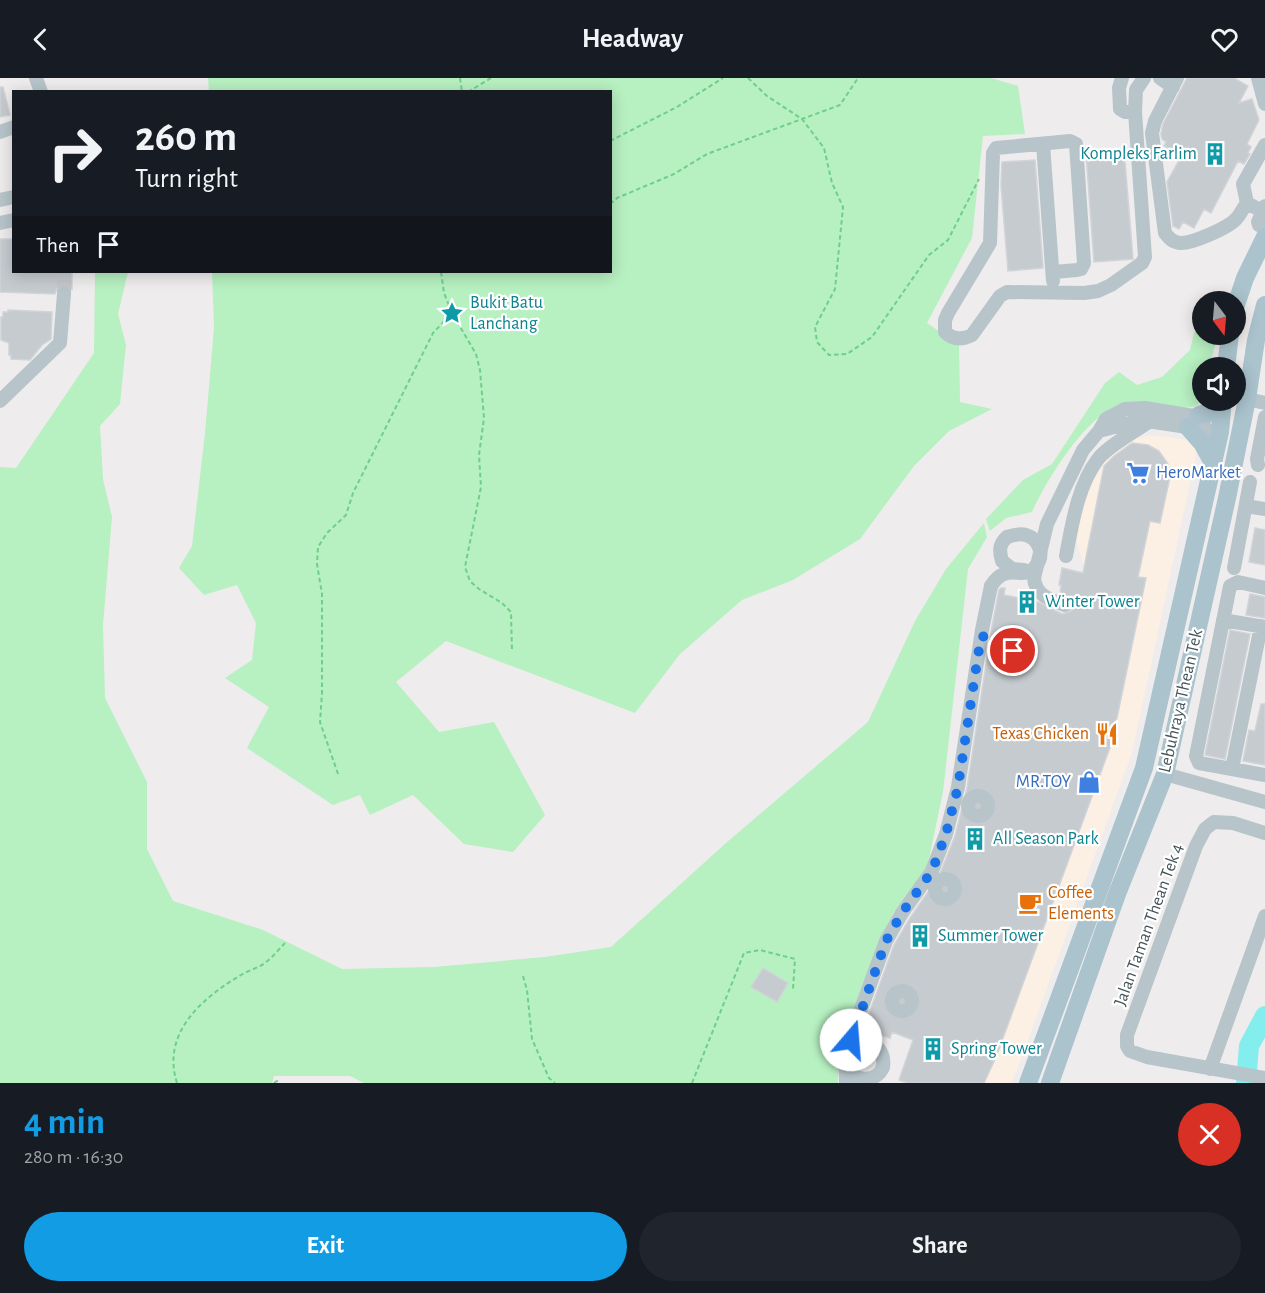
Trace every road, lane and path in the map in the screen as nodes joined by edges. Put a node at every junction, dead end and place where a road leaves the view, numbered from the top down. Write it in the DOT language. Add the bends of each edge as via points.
graph roads {
  1 [pos="491,78"];
  2 [pos="723,78"];
  3 [pos="748,78"];
  4 [pos="858,78"];
  5 [pos="1122,78"];
  6 [pos="1144,78"];
  7 [pos="1160,78"];
  8 [pos="1258,78"];
  9 [pos="1175,83"];
  10 [pos="471,90"];
  11 [pos="1265,104"];
  12 [pos="1135,112"];
  13 [pos="802,119"];
  14 [pos="612,140"];
  15 [pos="1043,144"];
  16 [pos="1265,145"];
  17 [pos="993,153"];
  18 [pos="1260,164"];
  19 [pos="612,202"];
  20 [pos="1247,203"];
  21 [pos="1264,208"];
  22 [pos="1265,228"];
  23 [pos="1265,237"];
  24 [pos="1053,272"];
  25 [pos="441,273"];
  26 [pos="1241,291"];
  27 [pos="1054,292"];
  28 [pos="64,294"];
  29 [pos="1265,305"];
  30 [pos="452,314"];
  31 [pos="1256,340"];
  32 [pos="0,401"];
  33 [pos="1256,401"];
  34 [pos="1209,411"];
  35 [pos="1222,411"];
  36 [pos="1265,417"];
  37 [pos="1152,420"];
  38 [pos="1193,421"];
  39 [pos="1223,428"];
  40 [pos="1099,431"];
  41 [pos="1213,463"];
  42 [pos="1258,465"];
  43 [pos="1251,482"];
  44 [pos="1227,498"];
  45 [pos="1246,506"];
  46 [pos="1265,509"];
  47 [pos="1201,516"];
  48 [pos="1221,520"];
  49 [pos="1242,525"];
  50 [pos="1066,556"];
  51 [pos="1038,558"];
  52 [pos="1234,568"];
  53 [pos="1265,588"];
  54 [pos="1065,605"];
  55 [pos="1223,620"];
  56 [pos="1263,627"];
  57 [pos="981,636"];
  58 [pos="1003,640"];
  59 [pos="512,651"];
  60 [pos="1237,770"];
  61 [pos="338,774"];
  62 [pos="1165,774"];
  63 [pos="1265,775"];
  64 [pos="1234,793"];
  65 [pos="956,796"];
  66 [pos="969,802"];
  67 [pos="1265,802"];
  68 [pos="1265,833"];
  69 [pos="1265,916"];
  70 [pos="285,943"];
  71 [pos="523,976"];
  72 [pos="869,987"];
  73 [pos="793,989"];
  74 [pos="893,997"];
  75 [pos="846,1066"];
  76 [pos="1210,1069"];
  77 [pos="1265,1078"];
  78 [pos="177,1083"];
  79 [pos="555,1083"];
  80 [pos="692,1083"];
  81 [pos="846,1083"];
  82 [pos="861,1083"];
  83 [pos="1028,1083"];
  84 [pos="1050,1083"];
  1 -- 10 [label="path"];
  2 -- 14 [label="path"];
  3 -- 13 [label="path" via="766,96"];
  4 -- 13 [label="path" via="840,105"];
  5 -- 12 [label="street" via="1120,109"];
  6 -- 12 [label="street" via="1136,90"];
  7 -- 9 [label="street"];
  8 -- 11 [label="street"];
  9 -- 20 [label="street" via="1152,133 1165,233 1170,240 1182,244 1200,238 1237,219"];
  12 -- 27 [label="street" via="1145,257 1127,274 1098,291"];
  13 -- 17 [label="path" via="824,148 832,183 843,207 835,289 815,327 817,342 829,355 847,354 872,337 928,255 948,240"];
  13 -- 19 [label="path" via="707,154"];
  15 -- 17 [label="street" via="999,147"];
  15 -- 24 [label="street"];
  15 -- 24 [label="street" via="1073,141 1076,147 1084,263 1081,269"];
  16 -- 18 [label="street"];
  17 -- 27 [label="street" via="990,243 948,313 945,332 954,338 972,335 1007,292"];
  18 -- 20 [label="street" via="1243,184"];
  20 -- 21 [label="street"];
  21 -- 22 [label="street" via="1258,222"];
  23 -- 26 [label="main road"];
  24 -- 27 [label="street"];
  25 -- 30 [label="path"];
  28 -- 32 [label="street" via="60,343"];
  29 -- 31 [label="main road, Lebuhraya Thean Tek"];
  30 -- 59 [label="path" via="476,354 484,418 478,455 481,487 465,567 470,581 511,612"];
  30 -- 61 [label="path" via="433,333 353,493 346,515 318,547 322,594 320,722"];
  31 -- 33 [label="main road, Lebuhraya Thean Tek"];
  31 -- 39 [label="main road" via="1243,375 1236,414"];
  33 -- 44 [label="main road, Lebuhraya Thean Tek"];
  34 -- 38 [label="main road"];
  35 -- 39 [label="main road, Lebuhraya Thean Tek"];
  36 -- 42 [label="street"];
  37 -- 38 [label="street"];
  37 -- 40 [label="street" via="1132,421"];
  37 -- 50 [label="street" via="1099,457 1086,480"];
  38 -- 39 [label="street"];
  38 -- 40 [label="street" via="1145,408 1125,409 1106,419"];
  38 -- 41 [label="main road"];
  39 -- 41 [label="main road, Lebuhraya Thean Tek"];
  39 -- 44 [label="main road" via="1230,442 1223,480"];
  40 -- 51 [label="street" via="1083,450 1047,524"];
  41 -- 47 [label="main road, Lebuhraya Thean Tek"];
  43 -- 45 [label="street"];
  44 -- 48 [label="main road, Lebuhraya Thean Tek"];
  45 -- 46 [label="street"];
  45 -- 49 [label="street"];
  47 -- 48 [label="street"];
  47 -- 83 [label="main road, Lebuhraya Thean Tek" via="1144,768"];
  48 -- 49 [label="street"];
  48 -- 62 [label="main road, Lebuhraya Thean Tek"];
  49 -- 52 [label="street"];
  51 -- 54 [label="street" via="1035,584 1047,599"];
  51 -- 57 [label="street, bridge" via="1030,568 1012,569 1000,554 1002,541 1021,534 1032,538 1040,548 1040,560 1026,573 1000,575 991,586"];
  53 -- 55 [label="street" via="1233,583"];
  55 -- 56 [label="street"];
  55 -- 60 [label="street" via="1196,756 1199,763"];
  56 -- 60 [label="street"];
  57 -- 58 [label="street"];
  57 -- 65 [label="street"];
  60 -- 63 [label="street"];
  60 -- 64 [label="street"];
  62 -- 64 [label="street"];
  62 -- 84 [label="main road, Lebuhraya Thean Tek" via="1113,904"];
  64 -- 67 [label="street"];
  65 -- 66 [label="street"];
  65 -- 72 [label="street" via="932,881 902,913 886,941"];
  68 -- 76 [label="street, Jalan Taman Thean Tek 4" via="1233,823 1214,822 1205,829 1127,1035 1130,1051"];
  69 -- 76 [label="street"];
  70 -- 78 [label="path" via="265,963 201,1002 177,1036 172,1067"];
  71 -- 79 [label="path" via="532,1039 549,1078"];
  72 -- 74 [label="street"];
  72 -- 75 [label="street, bridge" via="854,1028 847,1063 857,1078 870,1079 883,1066 879,1048 862,1042 852,1047 848,1052"];
  73 -- 80 [label="path" via="795,959 760,950 744,953"];
  75 -- 81 [label="street"];
  75 -- 82 [label="street"];
  76 -- 77 [label="street"];
}
